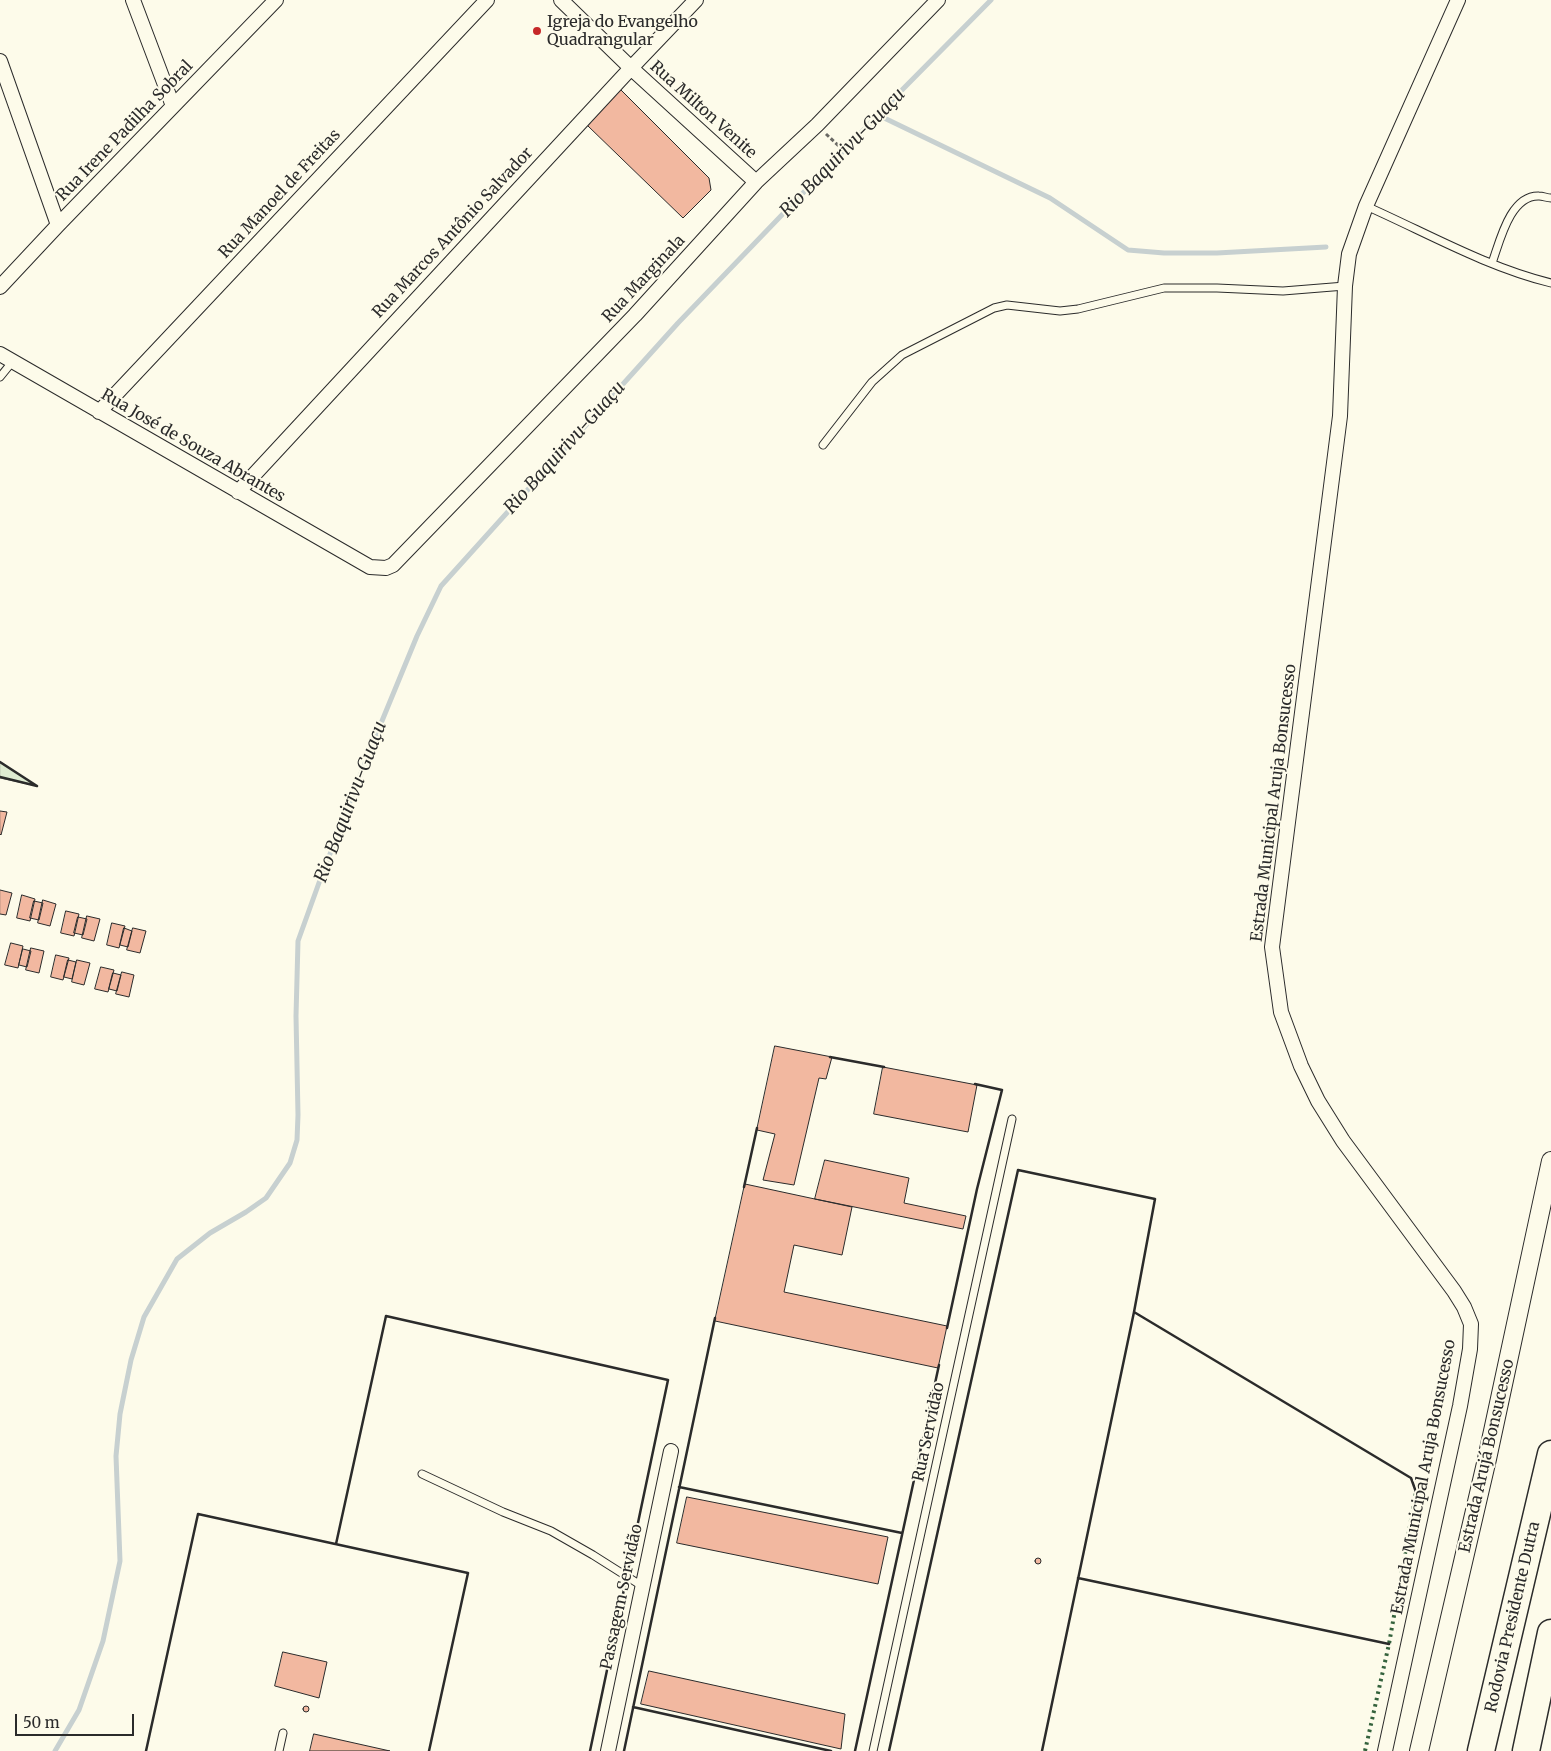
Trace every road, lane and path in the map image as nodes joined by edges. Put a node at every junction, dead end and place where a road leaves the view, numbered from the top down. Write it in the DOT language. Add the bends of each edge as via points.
graph roads {
  1 [pos="133,0"];
  2 [pos="276,0"];
  3 [pos="487,0"];
  4 [pos="561,0"];
  5 [pos="696,0"];
  6 [pos="938,0"];
  7 [pos="1458,0"];
  8 [pos="0,61"];
  9 [pos="631,68"];
  10 [pos="173,106"];
  11 [pos="835,142"];
  12 [pos="842,149"];
  13 [pos="756,182"];
  14 [pos="1551,198"];
  15 [pos="1366,206"];
  16 [pos="58,225"];
  17 [pos="1492,263"];
  18 [pos="1551,283"];
  19 [pos="1345,286"];
  20 [pos="0,288"];
  21 [pos="0,354"];
  22 [pos="13,361"];
  23 [pos="0,377"];
  24 [pos="99,412"];
  25 [pos="823,445"];
  26 [pos="238,492"];
  27 [pos="370,567"];
  28 [pos="1012,1119"];
  29 [pos="1551,1160"];
  30 [pos="671,1451"];
  31 [pos="1551,1454"];
  32 [pos="422,1474"];
  33 [pos="642,1586"];
  34 [pos="1551,1633"];
  35 [pos="283,1733"];
  36 [pos="279,1751"];
  37 [pos="608,1751"];
  38 [pos="873,1751"];
  39 [pos="1385,1751"];
  40 [pos="1419,1751"];
  41 [pos="1481,1751"];
  42 [pos="1526,1751"];
  1 -- 10 [label="street"];
  2 -- 10 [label="street, Rua Irene Padilha Sobral"];
  3 -- 24 [label="street, Rua Manoel de Freitas"];
  4 -- 9 [label="street, Rua Milton Venite"];
  5 -- 9 [label="street, Rua Marcos Antônio Salvador"];
  6 -- 13 [label="street, Rua Marginala" via="817,125"];
  7 -- 15 [label="street, Estrada Municipal Aruja Bonsucesso"];
  8 -- 16 [label="street"];
  9 -- 13 [label="street, Rua Milton Venite"];
  9 -- 26 [label="street, Rua Marcos Antônio Salvador"];
  10 -- 16 [label="street, Rua Irene Padilha Sobral"];
  11 -- 12 [label="path"];
  13 -- 27 [label="street, Rua Marginala" via="635,315 393,565"];
  14 -- 17 [label="lane" via="1538,196 1521,201 1509,219"];
  15 -- 17 [label="lane"];
  15 -- 19 [label="street, Estrada Municipal Aruja Bonsucesso" via="1349,254"];
  16 -- 20 [label="street, Rua Irene Padilha Sobral"];
  17 -- 18 [label="lane"];
  19 -- 25 [label="lane" via="1283,291 1164,288 1078,309 1060,311 1007,305 994,308 902,356 872,382"];
  19 -- 39 [label="street, Estrada Municipal Aruja Bonsucesso" via="1340,416 1272,947 1281,1012 1318,1101 1342,1141 1454,1291 1471,1324 1460,1406"];
  21 -- 22 [label="street, Rua José de Souza Abrantes"];
  22 -- 23 [label="lane"];
  22 -- 24 [label="street, Rua José de Souza Abrantes"];
  24 -- 26 [label="street, Rua José de Souza Abrantes"];
  26 -- 27 [label="street, Rua José de Souza Abrantes"];
  28 -- 38 [label="lane, Rua Servidão"];
  29 -- 40 [label="street, Estrada Arujá Bonsucesso" via="1487,1459"];
  30 -- 33 [label="street, Passagem Servidão"];
  31 -- 41 [label="highway, Rodovia Presidente Dutra"];
  32 -- 33 [label="lane" via="551,1531"];
  33 -- 37 [label="street, Passagem Servidão"];
  34 -- 42 [label="highway"];
  35 -- 36 [label="lane"];
}
